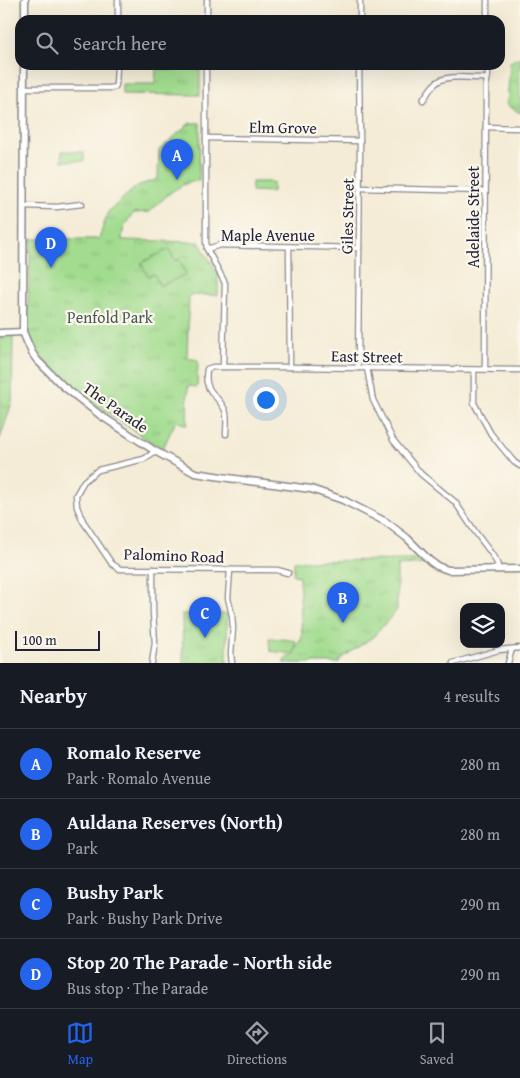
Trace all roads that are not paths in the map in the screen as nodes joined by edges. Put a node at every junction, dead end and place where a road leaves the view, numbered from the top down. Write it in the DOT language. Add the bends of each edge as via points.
graph roads {
  1 [pos="25,0"];
  2 [pos="118,0"];
  3 [pos="207,0"];
  4 [pos="360,0"];
  5 [pos="487,0"];
  6 [pos="25,15"];
  7 [pos="118,15"];
  8 [pos="206,15"];
  9 [pos="360,15"];
  10 [pos="487,15"];
  11 [pos="24,70"];
  12 [pos="117,70"];
  13 [pos="206,70"];
  14 [pos="359,70"];
  15 [pos="488,70"];
  16 [pos="487,79"];
  17 [pos="24,88"];
  18 [pos="423,100"];
  19 [pos="486,128"];
  20 [pos="520,128"];
  21 [pos="206,138"];
  22 [pos="360,141"];
  23 [pos="360,188"];
  24 [pos="485,191"];
  25 [pos="82,204"];
  26 [pos="24,206"];
  27 [pos="289,247"];
  28 [pos="359,248"];
  29 [pos="208,249"];
  30 [pos="23,332"];
  31 [pos="0,333"];
  32 [pos="223,367"];
  33 [pos="290,367"];
  34 [pos="358,368"];
  35 [pos="368,368"];
  36 [pos="486,369"];
  37 [pos="474,370"];
  38 [pos="520,370"];
  39 [pos="226,434"];
  40 [pos="155,451"];
  41 [pos="520,466"];
  42 [pos="153,569"];
  43 [pos="230,570"];
  44 [pos="499,570"];
  45 [pos="520,570"];
  46 [pos="288,573"];
  47 [pos="512,648"];
  48 [pos="520,648"];
  49 [pos="152,663"];
  50 [pos="232,663"];
  51 [pos="453,663"];
  52 [pos="508,663"];
  1 -- 6 [label="street"];
  2 -- 7 [label="street"];
  3 -- 8 [label="street"];
  4 -- 9 [label="street"];
  5 -- 10 [label="street"];
  11 -- 17 [label="street, The Parade"];
  12 -- 17 [label="street" via="117,82 110,88"];
  13 -- 21 [label="street"];
  14 -- 22 [label="street, Giles Street"];
  15 -- 16 [label="street, Adelaide Street"];
  16 -- 18 [label="street" via="441,79"];
  16 -- 19 [label="street, Adelaide Street"];
  17 -- 26 [label="street, The Parade"];
  19 -- 20 [label="street"];
  19 -- 24 [label="street, Adelaide Street"];
  21 -- 22 [label="street, Elm Grove"];
  21 -- 29 [label="street"];
  22 -- 23 [label="street, Giles Street"];
  23 -- 24 [label="street"];
  23 -- 28 [label="street, Giles Street"];
  24 -- 36 [label="street, Adelaide Street"];
  25 -- 26 [label="street"];
  26 -- 30 [label="street, The Parade"];
  27 -- 28 [label="street, Maple Avenue"];
  27 -- 29 [label="street, Maple Avenue" via="220,245"];
  27 -- 33 [label="street"];
  28 -- 34 [label="street, Giles Street"];
  29 -- 32 [label="street" via="225,283"];
  30 -- 31 [label="street"];
  30 -- 40 [label="street, The Parade" via="37,360 63,386"];
  32 -- 33 [label="street, East Street"];
  32 -- 39 [label="street, East Street" via="207,369 205,378 209,389 226,411"];
  33 -- 34 [label="street, East Street"];
  34 -- 35 [label="street, East Street"];
  35 -- 37 [label="street, East Street"];
  35 -- 44 [label="street" via="373,400 393,440 421,474 455,502 498,563"];
  36 -- 37 [label="street, East Street"];
  36 -- 38 [label="street, East Street"];
  37 -- 41 [label="street" via="474,403 491,434"];
  40 -- 42 [label="street, Palomino Road" via="144,458 98,470 84,481 76,495 83,522 112,564 120,569"];
  40 -- 44 [label="street, The Parade" via="195,473 311,489 343,500 391,526 430,561 448,570"];
  42 -- 43 [label="street, Palomino Road"];
  42 -- 49 [label="street" via="155,643"];
  43 -- 46 [label="street, Palomino Road"];
  43 -- 50 [label="street" via="228,598 233,628"];
  44 -- 45 [label="street, The Parade"];
  47 -- 48 [label="street"];
  47 -- 51 [label="street"];
  47 -- 52 [label="street"];
}
